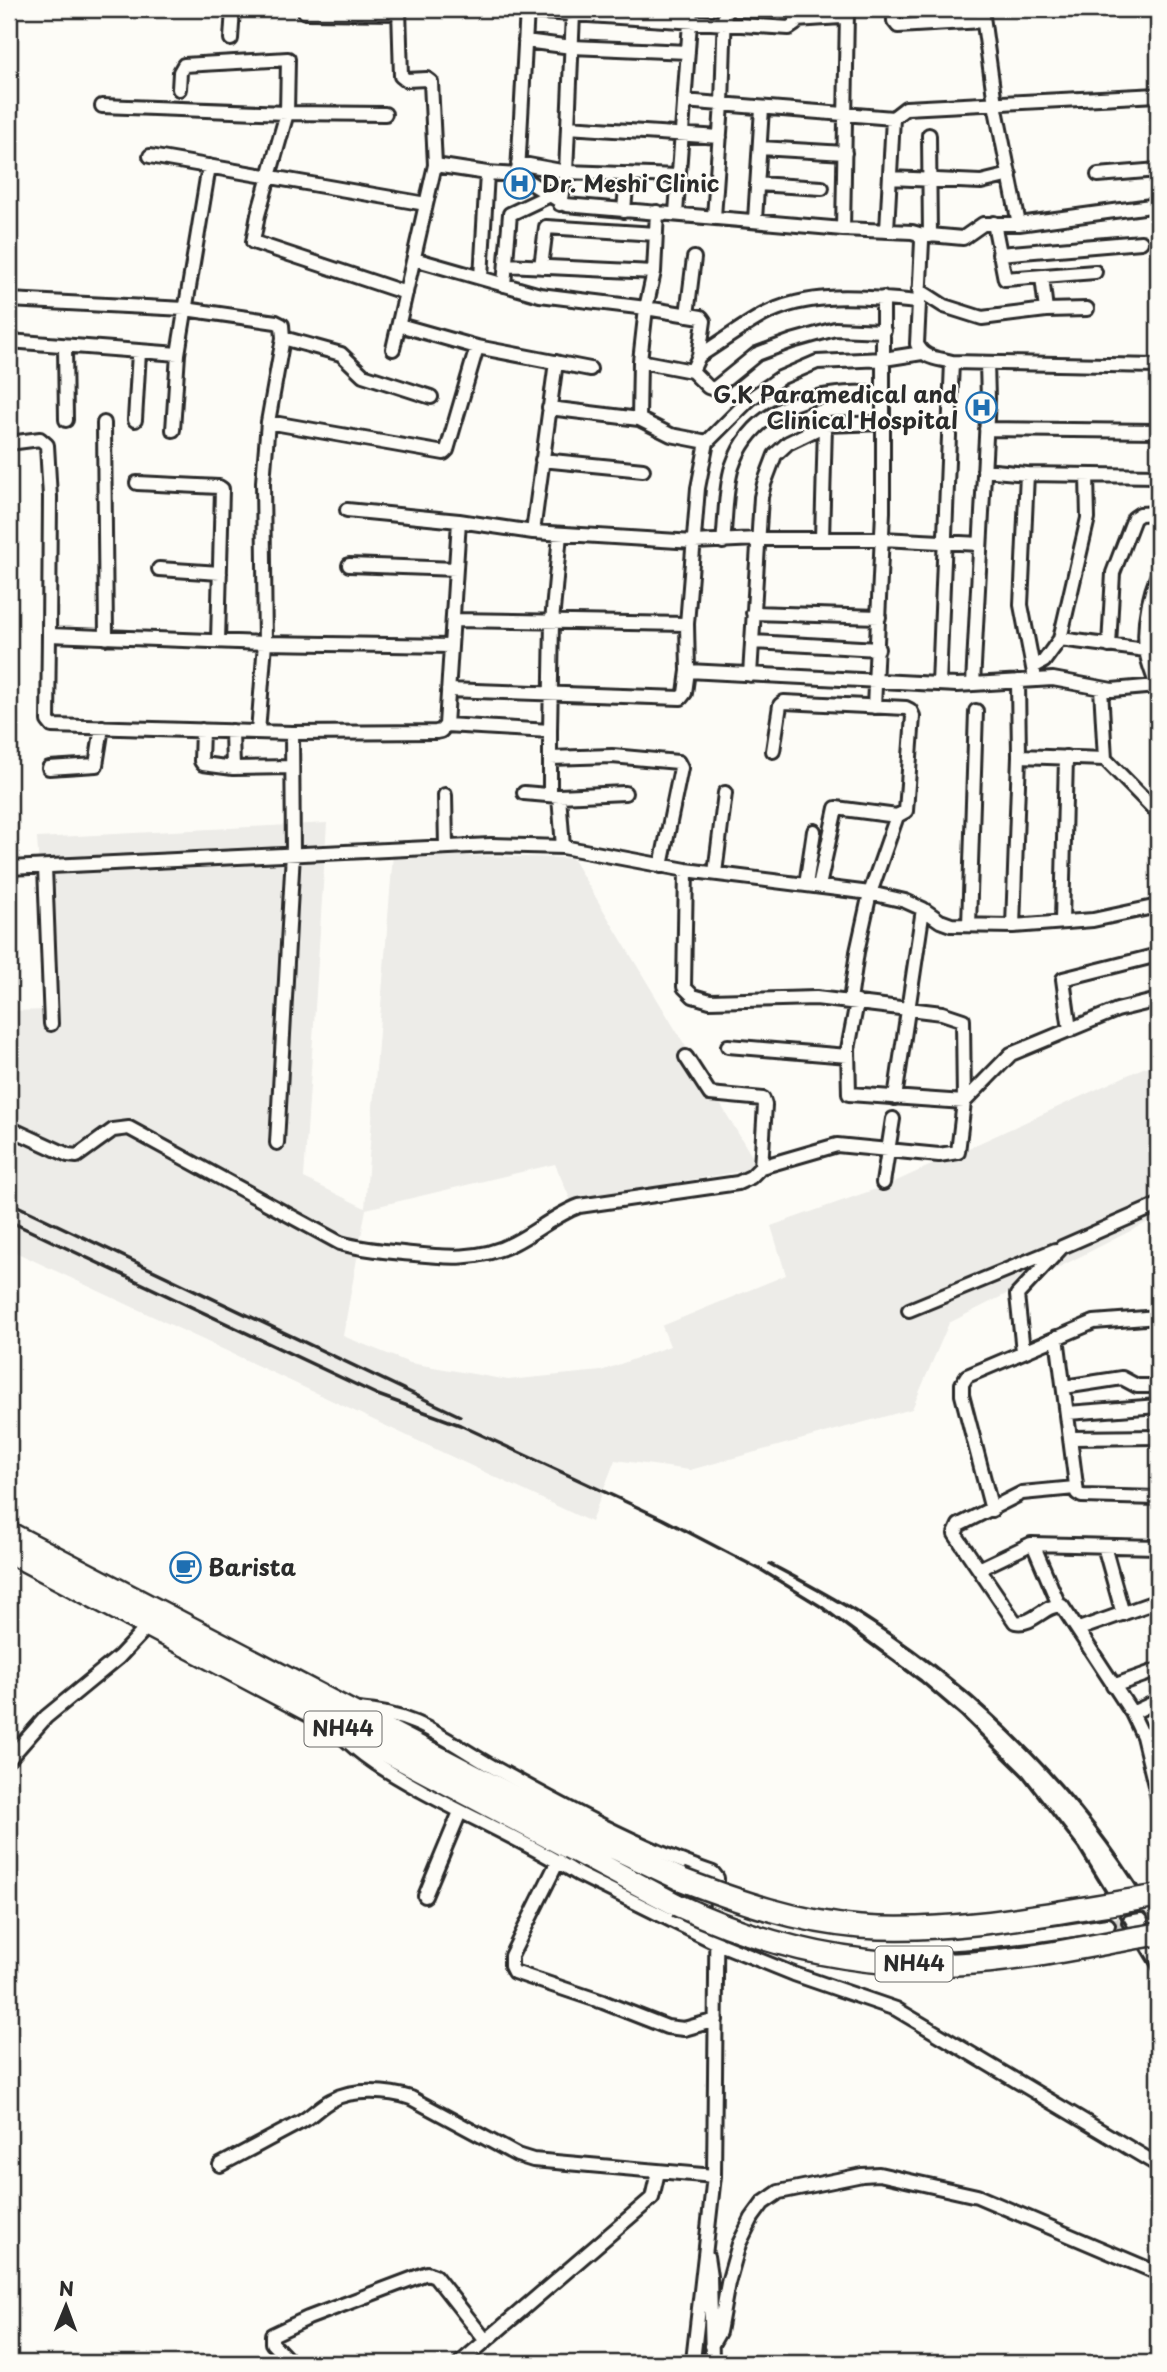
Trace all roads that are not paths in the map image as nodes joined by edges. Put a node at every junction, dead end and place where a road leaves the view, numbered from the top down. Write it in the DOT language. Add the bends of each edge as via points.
graph roads {
  1 [pos="233,9"];
  2 [pos="894,9"];
  3 [pos="527,10"];
  4 [pos="399,11"];
  5 [pos="847,11"];
  6 [pos="305,12"];
  7 [pos="573,14"];
  8 [pos="648,14"];
  9 [pos="796,14"];
  10 [pos="691,15"];
  11 [pos="725,15"];
  12 [pos="982,15"];
  13 [pos="231,39"];
  14 [pos="525,41"];
  15 [pos="572,47"];
  16 [pos="688,52"];
  17 [pos="180,89"];
  18 [pos="1158,94"];
  19 [pos="684,101"];
  20 [pos="722,104"];
  21 [pos="995,104"];
  22 [pos="103,106"];
  23 [pos="762,108"];
  24 [pos="287,113"];
  25 [pos="385,114"];
  26 [pos="846,114"];
  27 [pos="893,118"];
  28 [pos="568,127"];
  29 [pos="681,135"];
  30 [pos="929,135"];
  31 [pos="720,137"];
  32 [pos="760,148"];
  33 [pos="845,153"];
  34 [pos="150,156"];
  35 [pos="435,165"];
  36 [pos="209,166"];
  37 [pos="519,169"];
  38 [pos="1158,170"];
  39 [pos="566,172"];
  40 [pos="486,173"];
  41 [pos="627,174"];
  42 [pos="1010,175"];
  43 [pos="1098,175"];
  44 [pos="678,176"];
  45 [pos="270,177"];
  46 [pos="890,178"];
  47 [pos="930,180"];
  48 [pos="757,184"];
  49 [pos="822,188"];
  50 [pos="548,196"];
  51 [pos="426,204"];
  52 [pos="560,204"];
  53 [pos="1158,205"];
  54 [pos="624,211"];
  55 [pos="657,212"];
  56 [pos="676,213"];
  57 [pos="714,217"];
  58 [pos="755,220"];
  59 [pos="994,223"];
  60 [pos="1019,224"];
  61 [pos="843,229"];
  62 [pos="887,230"];
  63 [pos="656,234"];
  64 [pos="924,235"];
  65 [pos="1141,242"];
  66 [pos="999,254"];
  67 [pos="694,258"];
  68 [pos="414,259"];
  69 [pos="506,265"];
  70 [pos="541,267"];
  71 [pos="654,272"];
  72 [pos="1095,272"];
  73 [pos="1042,277"];
  74 [pos="481,278"];
  75 [pos="505,285"];
  76 [pos="406,293"];
  77 [pos="918,296"];
  78 [pos="883,298"];
  79 [pos="9,300"];
  80 [pos="646,308"];
  81 [pos="185,309"];
  82 [pos="1087,309"];
  83 [pos="1046,310"];
  84 [pos="687,314"];
  85 [pos="399,325"];
  86 [pos="884,331"];
  87 [pos="283,338"];
  88 [pos="9,341"];
  89 [pos="65,346"];
  90 [pos="477,347"];
  91 [pos="393,349"];
  92 [pos="139,352"];
  93 [pos="922,353"];
  94 [pos="178,354"];
  95 [pos="699,356"];
  96 [pos="884,359"];
  97 [pos="640,361"];
  98 [pos="556,362"];
  99 [pos="952,362"];
  100 [pos="987,363"];
  101 [pos="1158,366"];
  102 [pos="590,369"];
  103 [pos="692,370"];
  104 [pos="884,393"];
  105 [pos="431,397"];
  106 [pos="549,408"];
  107 [pos="639,419"];
  108 [pos="66,420"];
  109 [pos="135,420"];
  110 [pos="268,422"];
  111 [pos="104,423"];
  112 [pos="884,423"];
  113 [pos="825,425"];
  114 [pos="986,429"];
  115 [pos="173,430"];
  116 [pos="1158,431"];
  117 [pos="707,442"];
  118 [pos="9,443"];
  119 [pos="542,460"];
  120 [pos="643,470"];
  121 [pos="984,470"];
  122 [pos="1027,474"];
  123 [pos="1087,475"];
  124 [pos="1158,476"];
  125 [pos="137,482"];
  126 [pos="347,510"];
  127 [pos="1158,513"];
  128 [pos="459,521"];
  129 [pos="533,532"];
  130 [pos="561,534"];
  131 [pos="757,539"];
  132 [pos="822,539"];
  133 [pos="882,539"];
  134 [pos="946,541"];
  135 [pos="694,542"];
  136 [pos="723,542"];
  137 [pos="981,544"];
  138 [pos="349,565"];
  139 [pos="159,569"];
  140 [pos="456,569"];
  141 [pos="220,573"];
  142 [pos="1158,574"];
  143 [pos="753,613"];
  144 [pos="879,617"];
  145 [pos="453,620"];
  146 [pos="552,622"];
  147 [pos="687,624"];
  148 [pos="49,635"];
  149 [pos="106,638"];
  150 [pos="1060,639"];
  151 [pos="218,641"];
  152 [pos="752,642"];
  153 [pos="265,643"];
  154 [pos="451,646"];
  155 [pos="1109,646"];
  156 [pos="878,649"];
  157 [pos="1146,650"];
  158 [pos="688,671"];
  159 [pos="1034,674"];
  160 [pos="750,675"];
  161 [pos="877,681"];
  162 [pos="1018,681"];
  163 [pos="939,684"];
  164 [pos="973,684"];
  165 [pos="1158,686"];
  166 [pos="1101,688"];
  167 [pos="448,690"];
  168 [pos="551,695"];
  169 [pos="874,707"];
  170 [pos="975,710"];
  171 [pos="446,725"];
  172 [pos="102,727"];
  173 [pos="202,730"];
  174 [pos="232,731"];
  175 [pos="550,731"];
  176 [pos="258,732"];
  177 [pos="292,733"];
  178 [pos="773,751"];
  179 [pos="1019,756"];
  180 [pos="1066,757"];
  181 [pos="550,758"];
  182 [pos="1105,759"];
  183 [pos="292,767"];
  184 [pos="49,768"];
  185 [pos="233,768"];
  186 [pos="524,793"];
  187 [pos="625,793"];
  188 [pos="725,793"];
  189 [pos="445,795"];
  190 [pos="555,796"];
  191 [pos="1158,813"];
  192 [pos="897,816"];
  193 [pos="814,831"];
  194 [pos="446,847"];
  195 [pos="563,848"];
  196 [pos="293,853"];
  197 [pos="662,866"];
  198 [pos="45,867"];
  199 [pos="9,868"];
  200 [pos="686,870"];
  201 [pos="715,873"];
  202 [pos="806,885"];
  203 [pos="820,886"];
  204 [pos="870,893"];
  205 [pos="1158,906"];
  206 [pos="923,909"];
  207 [pos="1062,921"];
  208 [pos="970,925"];
  209 [pos="1013,926"];
  210 [pos="1158,955"];
  211 [pos="1158,1000"];
  212 [pos="853,1001"];
  213 [pos="909,1009"];
  214 [pos="51,1024"];
  215 [pos="1070,1030"];
  216 [pos="728,1046"];
  217 [pos="848,1056"];
  218 [pos="686,1057"];
  219 [pos="895,1098"];
  220 [pos="964,1102"];
  221 [pos="892,1119"];
  222 [pos="9,1128"];
  223 [pos="277,1143"];
  224 [pos="888,1151"];
  225 [pos="761,1167"];
  226 [pos="883,1183"];
  227 [pos="1158,1205"];
  228 [pos="1062,1247"];
  229 [pos="909,1310"];
  230 [pos="1158,1317"];
  231 [pos="1057,1337"];
  232 [pos="1023,1351"];
  233 [pos="1158,1386"];
  234 [pos="1064,1387"];
  235 [pos="1158,1406"];
  236 [pos="1068,1413"];
  237 [pos="1158,1437"];
  238 [pos="1071,1438"];
  239 [pos="1075,1488"];
  240 [pos="1158,1499"];
  241 [pos="992,1510"];
  242 [pos="9,1534"];
  243 [pos="1033,1544"];
  244 [pos="1104,1546"];
  245 [pos="1158,1547"];
  246 [pos="9,1552"];
  247 [pos="979,1569"];
  248 [pos="1158,1601"];
  249 [pos="1059,1605"];
  250 [pos="1123,1614"];
  251 [pos="148,1626"];
  252 [pos="1079,1629"];
  253 [pos="1158,1671"];
  254 [pos="1113,1686"];
  255 [pos="1158,1701"];
  256 [pos="1132,1713"];
  257 [pos="335,1714"];
  258 [pos="1158,1730"];
  259 [pos="1143,1736"];
  260 [pos="9,1759"];
  261 [pos="1156,1781"];
  262 [pos="1158,1798"];
  263 [pos="460,1812"];
  264 [pos="558,1861"];
  265 [pos="425,1896"];
  266 [pos="1158,1896"];
  267 [pos="718,1911"];
  268 [pos="1108,1925"];
  269 [pos="1158,1934"];
  270 [pos="717,1943"];
  271 [pos="716,2020"];
  272 [pos="219,2165"];
  273 [pos="1158,2165"];
  274 [pos="658,2172"];
  275 [pos="714,2176"];
  276 [pos="707,2255"];
  277 [pos="1158,2273"];
  278 [pos="486,2341"];
  279 [pos="713,2356"];
  280 [pos="692,2362"];
  281 [pos="291,2363"];
  282 [pos="460,2363"];
  1 -- 13 [label="street"];
  2 -- 12 [label="street" via="898,26"];
  3 -- 7 [label="street"];
  3 -- 14 [label="street"];
  4 -- 6 [label="street"];
  4 -- 35 [label="street" via="401,76 431,82"];
  5 -- 9 [label="street" via="841,17"];
  5 -- 26 [label="street"];
  7 -- 8 [label="street"];
  7 -- 15 [label="street"];
  8 -- 10 [label="street"];
  9 -- 11 [label="street" via="789,28"];
  10 -- 11 [label="street"];
  10 -- 16 [label="street"];
  11 -- 20 [label="street"];
  12 -- 21 [label="street"];
  14 -- 15 [label="street"];
  14 -- 37 [label="street"];
  15 -- 16 [label="street"];
  15 -- 28 [label="street"];
  16 -- 19 [label="street"];
  17 -- 24 [label="street" via="184,65 285,58 289,61"];
  18 -- 21 [label="street"];
  19 -- 20 [label="street"];
  19 -- 29 [label="street"];
  20 -- 23 [label="street"];
  20 -- 31 [label="street"];
  21 -- 27 [label="street" via="906,108"];
  21 -- 42 [label="street"];
  22 -- 24 [label="street"];
  23 -- 26 [label="street"];
  23 -- 32 [label="street"];
  24 -- 25 [label="street"];
  24 -- 45 [label="street"];
  26 -- 27 [label="street"];
  26 -- 33 [label="street"];
  27 -- 46 [label="street"];
  28 -- 29 [label="street"];
  28 -- 39 [label="street"];
  29 -- 31 [label="street"];
  29 -- 44 [label="street"];
  30 -- 47 [label="street"];
  31 -- 57 [label="street"];
  32 -- 33 [label="street"];
  32 -- 48 [label="street"];
  33 -- 61 [label="street"];
  34 -- 36 [label="street"];
  35 -- 40 [label="street"];
  35 -- 51 [label="street"];
  36 -- 45 [label="street"];
  36 -- 81 [label="street"];
  37 -- 39 [label="street"];
  37 -- 40 [label="street"];
  37 -- 50 [label="street"];
  38 -- 43 [label="street"];
  39 -- 41 [label="street"];
  39 -- 52 [label="street"];
  40 -- 74 [label="street"];
  41 -- 44 [label="street"];
  41 -- 54 [label="street"];
  42 -- 47 [label="street" via="981,183"];
  42 -- 60 [label="street"];
  44 -- 56 [label="street"];
  45 -- 51 [label="street"];
  45 -- 76 [label="street" via="254,244"];
  46 -- 47 [label="street"];
  46 -- 62 [label="street"];
  47 -- 64 [label="street"];
  48 -- 49 [label="street"];
  48 -- 58 [label="street"];
  50 -- 52 [label="street"];
  50 -- 69 [label="street" via="510,214"];
  51 -- 68 [label="street"];
  52 -- 54 [label="street"];
  53 -- 60 [label="street"];
  54 -- 55 [label="street"];
  55 -- 56 [label="street"];
  55 -- 63 [label="street"];
  56 -- 57 [label="street"];
  57 -- 58 [label="street"];
  58 -- 61 [label="street"];
  59 -- 60 [label="street"];
  59 -- 64 [label="street" via="980,225 963,238"];
  59 -- 66 [label="street"];
  61 -- 62 [label="street"];
  62 -- 64 [label="street"];
  63 -- 70 [label="street" via="546,227"];
  63 -- 71 [label="street"];
  64 -- 77 [label="street"];
  65 -- 66 [label="street"];
  66 -- 73 [label="street" via="1005,279"];
  67 -- 84 [label="street"];
  68 -- 74 [label="street"];
  68 -- 76 [label="street"];
  69 -- 70 [label="street"];
  69 -- 75 [label="street"];
  70 -- 71 [label="street"];
  71 -- 80 [label="street"];
  72 -- 73 [label="street"];
  73 -- 83 [label="street"];
  74 -- 75 [label="street"];
  75 -- 80 [label="street" via="540,296"];
  76 -- 85 [label="street"];
  77 -- 78 [label="street"];
  77 -- 83 [label="street" via="982,318"];
  77 -- 93 [label="street"];
  78 -- 86 [label="street"];
  78 -- 95 [label="street" via="824,298 795,304 763,315"];
  79 -- 81 [label="street"];
  80 -- 84 [label="street"];
  80 -- 97 [label="street"];
  81 -- 87 [label="street" via="276,322 282,325"];
  81 -- 94 [label="street"];
  82 -- 83 [label="street"];
  84 -- 95 [label="street" via="704,321"];
  85 -- 90 [label="street"];
  85 -- 91 [label="street"];
  86 -- 96 [label="street"];
  86 -- 103 [label="street" via="835,329 792,341 757,354 714,389"];
  87 -- 105 [label="street" via="341,354 363,375"];
  87 -- 110 [label="street"];
  88 -- 89 [label="street"];
  89 -- 92 [label="street"];
  89 -- 108 [label="street"];
  90 -- 98 [label="street"];
  90 -- 110 [label="street" via="444,453"];
  92 -- 94 [label="street"];
  92 -- 109 [label="street"];
  93 -- 96 [label="street"];
  93 -- 99 [label="street"];
  94 -- 115 [label="street"];
  95 -- 103 [label="street"];
  96 -- 104 [label="street"];
  96 -- 117 [label="street" via="830,359 780,378 750,398"];
  97 -- 103 [label="street"];
  97 -- 107 [label="street"];
  98 -- 102 [label="street"];
  98 -- 106 [label="street"];
  99 -- 100 [label="street"];
  99 -- 134 [label="street"];
  100 -- 101 [label="street"];
  100 -- 114 [label="street"];
  104 -- 112 [label="street"];
  104 -- 136 [label="street" via="847,391 803,400 772,415 748,437 731,469"];
  106 -- 107 [label="street"];
  106 -- 119 [label="street"];
  107 -- 117 [label="street" via="671,435"];
  110 -- 153 [label="street" via="263,482"];
  111 -- 149 [label="street"];
  112 -- 113 [label="street"];
  112 -- 133 [label="street"];
  113 -- 131 [label="street" via="788,443 775,455 764,484"];
  113 -- 132 [label="street"];
  114 -- 116 [label="street"];
  114 -- 121 [label="street"];
  117 -- 135 [label="street"];
  118 -- 148 [label="street" via="40,439 47,445"];
  119 -- 120 [label="street"];
  119 -- 129 [label="street"];
  121 -- 122 [label="street"];
  121 -- 137 [label="street"];
  122 -- 123 [label="street"];
  122 -- 159 [label="street" via="1021,606"];
  123 -- 124 [label="street"];
  123 -- 150 [label="street" via="1088,518"];
  125 -- 141 [label="street" via="221,488"];
  126 -- 128 [label="street"];
  127 -- 155 [label="street" via="1134,518 1113,573"];
  128 -- 129 [label="street"];
  128 -- 140 [label="street"];
  129 -- 130 [label="street"];
  130 -- 135 [label="street"];
  130 -- 146 [label="street"];
  131 -- 132 [label="street"];
  131 -- 136 [label="street"];
  131 -- 143 [label="street"];
  132 -- 133 [label="street"];
  133 -- 134 [label="street"];
  133 -- 144 [label="street"];
  134 -- 137 [label="street"];
  134 -- 163 [label="street"];
  135 -- 136 [label="street"];
  135 -- 147 [label="street"];
  137 -- 164 [label="street"];
  138 -- 140 [label="street"];
  139 -- 141 [label="street"];
  140 -- 145 [label="street"];
  141 -- 151 [label="street"];
  142 -- 157 [label="street" via="1147,612"];
  143 -- 144 [label="street"];
  143 -- 152 [label="street"];
  144 -- 156 [label="street"];
  145 -- 146 [label="street"];
  145 -- 154 [label="street"];
  146 -- 147 [label="street"];
  146 -- 168 [label="street"];
  147 -- 158 [label="street"];
  148 -- 149 [label="street"];
  148 -- 172 [label="street" via="49,723"];
  149 -- 151 [label="street"];
  150 -- 155 [label="street"];
  150 -- 159 [label="street"];
  151 -- 153 [label="street"];
  152 -- 156 [label="street"];
  152 -- 160 [label="street"];
  153 -- 154 [label="street"];
  153 -- 176 [label="street"];
  154 -- 167 [label="street"];
  155 -- 157 [label="street"];
  156 -- 161 [label="street"];
  157 -- 165 [label="street"];
  158 -- 160 [label="street"];
  158 -- 168 [label="street" via="681,698"];
  159 -- 162 [label="street"];
  159 -- 166 [label="street"];
  160 -- 161 [label="street"];
  161 -- 163 [label="street"];
  161 -- 169 [label="street"];
  162 -- 164 [label="street"];
  162 -- 179 [label="street"];
  163 -- 164 [label="street"];
  165 -- 166 [label="street"];
  166 -- 182 [label="street"];
  167 -- 168 [label="street"];
  167 -- 171 [label="street"];
  168 -- 175 [label="street"];
  169 -- 178 [label="street" via="784,702"];
  169 -- 192 [label="street" via="906,708 913,716 906,811"];
  170 -- 208 [label="street"];
  171 -- 175 [label="street"];
  171 -- 177 [label="street" via="436,732"];
  172 -- 173 [label="street"];
  172 -- 184 [label="street" via="96,765"];
  173 -- 174 [label="street"];
  173 -- 185 [label="street" via="202,764"];
  174 -- 176 [label="street"];
  174 -- 185 [label="street"];
  175 -- 181 [label="street"];
  176 -- 177 [label="street"];
  177 -- 183 [label="street"];
  179 -- 180 [label="street"];
  179 -- 209 [label="street"];
  180 -- 182 [label="street"];
  180 -- 207 [label="street"];
  181 -- 190 [label="street"];
  181 -- 197 [label="street" via="612,756 678,762 681,768"];
  182 -- 191 [label="street"];
  183 -- 185 [label="street"];
  183 -- 196 [label="street"];
  186 -- 190 [label="street"];
  187 -- 190 [label="street"];
  188 -- 201 [label="street"];
  189 -- 194 [label="street"];
  190 -- 195 [label="street"];
  192 -- 203 [label="street" via="836,808"];
  192 -- 204 [label="street"];
  193 -- 202 [label="street"];
  194 -- 195 [label="street"];
  194 -- 196 [label="street"];
  195 -- 197 [label="street"];
  196 -- 198 [label="street"];
  196 -- 223 [label="street"];
  197 -- 200 [label="street"];
  198 -- 199 [label="street"];
  198 -- 214 [label="street"];
  200 -- 201 [label="street"];
  200 -- 212 [label="street" via="684,987 688,993 710,1001"];
  201 -- 202 [label="street"];
  202 -- 203 [label="street"];
  203 -- 204 [label="street"];
  204 -- 206 [label="street"];
  204 -- 212 [label="street" via="857,953"];
  205 -- 207 [label="street" via="1093,920"];
  206 -- 208 [label="street" via="945,923"];
  206 -- 213 [label="street"];
  207 -- 209 [label="street"];
  208 -- 209 [label="street"];
  210 -- 215 [label="street" via="1065,977"];
  211 -- 215 [label="street" via="1117,1010"];
  212 -- 213 [label="street"];
  212 -- 217 [label="street"];
  213 -- 219 [label="street"];
  213 -- 220 [label="street" via="962,1020"];
  215 -- 220 [label="street" via="1011,1054"];
  216 -- 217 [label="street"];
  217 -- 219 [label="street" via="849,1094"];
  218 -- 225 [label="street" via="710,1094 763,1099"];
  219 -- 220 [label="street"];
  220 -- 224 [label="street" via="958,1152"];
  221 -- 224 [label="street"];
  222 -- 225 [label="street" via="76,1157 113,1130 129,1128 340,1243 448,1258 465,1258 514,1244 579,1206 738,1183"];
  224 -- 225 [label="street" via="828,1146"];
  224 -- 226 [label="street"];
  227 -- 228 [label="street"];
  228 -- 229 [label="street"];
  228 -- 232 [label="street" via="1017,1295"];
  230 -- 231 [label="street" via="1098,1321"];
  231 -- 232 [label="street"];
  231 -- 234 [label="street"];
  232 -- 241 [label="street" via="967,1376 962,1384"];
  233 -- 234 [label="street" via="1137,1386 1122,1378"];
  234 -- 236 [label="street"];
  235 -- 236 [label="street"];
  236 -- 238 [label="street"];
  237 -- 238 [label="street"];
  238 -- 239 [label="street"];
  239 -- 240 [label="street" via="1082,1496"];
  239 -- 241 [label="street" via="1022,1493"];
  241 -- 247 [label="street" via="958,1525 955,1531"];
  242 -- 257 [label="highway, NH44"];
  243 -- 244 [label="street"];
  243 -- 247 [label="street"];
  243 -- 249 [label="street"];
  244 -- 245 [label="street"];
  244 -- 250 [label="street"];
  246 -- 251 [label="highway, NH44"];
  247 -- 249 [label="street" via="1015,1622 1030,1622"];
  248 -- 250 [label="street"];
  249 -- 252 [label="street"];
  250 -- 252 [label="street"];
  251 -- 257 [label="highway, NH44"];
  251 -- 260 [label="street" via="119,1657 46,1717"];
  252 -- 254 [label="street"];
  253 -- 254 [label="street"];
  254 -- 256 [label="street"];
  255 -- 256 [label="street"];
  256 -- 259 [label="street"];
  257 -- 263 [label="street" via="349,1744"];
  257 -- 266 [label="highway, NH44, bridge" via="680,1879 819,1921 899,1928 998,1922"];
  257 -- 267 [label="street" via="387,1712 432,1729 492,1766 648,1847 713,1873 719,1881"];
  257 -- 269 [label="highway, NH44, bridge" via="677,1905 737,1931 803,1951 880,1963 959,1964"];
  258 -- 259 [label="street"];
  259 -- 261 [label="street"];
  261 -- 262 [label="street"];
  263 -- 264 [label="street"];
  263 -- 265 [label="street"];
  264 -- 270 [label="street"];
  264 -- 271 [label="street" via="511,1956 514,1972 667,2027 692,2028"];
  267 -- 268 [label="street" via="820,1939 876,1943 1021,1938"];
  267 -- 270 [label="street"];
  270 -- 271 [label="street"];
  270 -- 273 [label="street" via="896,2010"];
  271 -- 275 [label="street"];
  272 -- 274 [label="street" via="311,2116 331,2100 394,2092 533,2160"];
  274 -- 275 [label="street"];
  274 -- 278 [label="street" via="652,2198"];
  275 -- 276 [label="street"];
  276 -- 279 [label="street"];
  276 -- 280 [label="street"];
  277 -- 279 [label="street" via="977,2196 889,2176 862,2175 779,2192 764,2203 739,2244"];
  278 -- 281 [label="street" via="435,2276 427,2273 272,2335 272,2343"];
  278 -- 282 [label="street"];
  279 -- 280 [label="street"];
}
